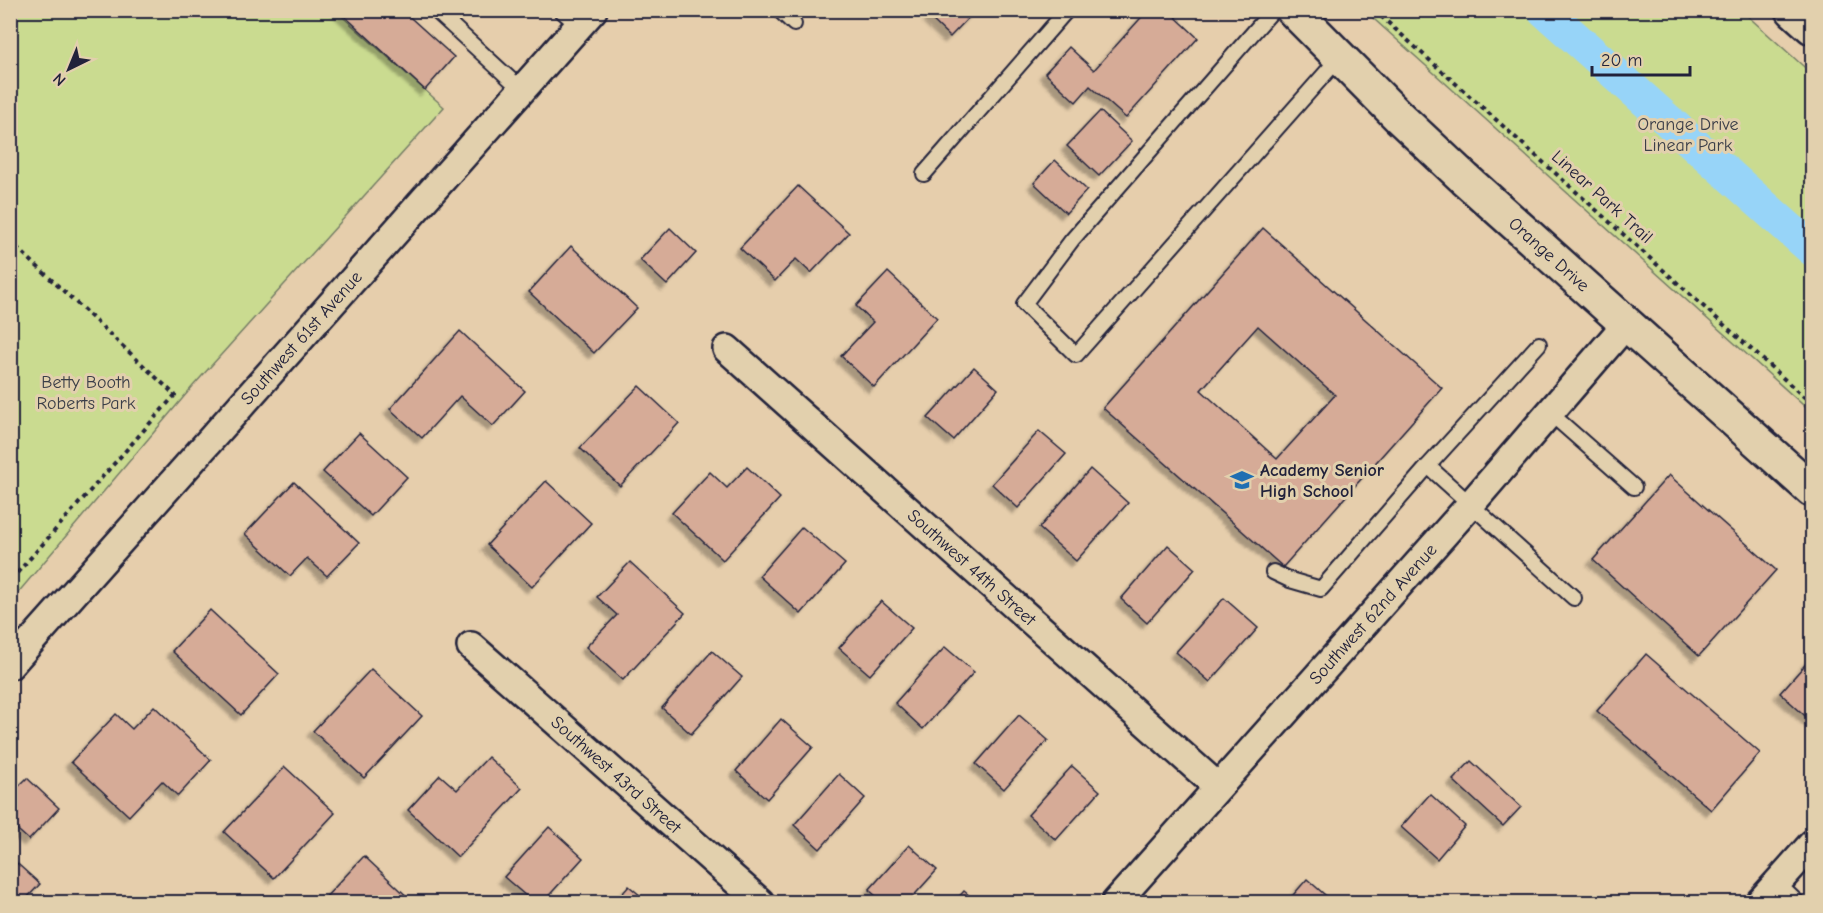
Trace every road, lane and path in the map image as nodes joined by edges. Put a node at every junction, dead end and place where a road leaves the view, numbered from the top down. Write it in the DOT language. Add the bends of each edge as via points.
graph roads {
  1 [pos="435,10"];
  2 [pos="779,10"];
  3 [pos="1067,10"];
  4 [pos="1273,10"];
  5 [pos="1293,10"];
  6 [pos="1374,10"];
  7 [pos="1793,10"];
  8 [pos="578,16"];
  9 [pos="794,24"];
  10 [pos="1812,27"];
  11 [pos="1340,57"];
  12 [pos="522,90"];
  13 [pos="924,174"];
  14 [pos="10,242"];
  15 [pos="1627,323"];
  16 [pos="1539,344"];
  17 [pos="727,349"];
  18 [pos="1812,404"];
  19 [pos="1550,413"];
  20 [pos="1428,466"];
  21 [pos="1634,487"];
  22 [pos="1812,490"];
  23 [pos="1471,504"];
  24 [pos="1273,572"];
  25 [pos="10,581"];
  26 [pos="1574,598"];
  27 [pos="471,646"];
  28 [pos="10,665"];
  29 [pos="1218,787"];
  30 [pos="1812,844"];
  31 [pos="1768,893"];
  32 [pos="760,903"];
  33 [pos="1116,903"];
  34 [pos="1797,903"];
  1 -- 12 [label="lane"];
  2 -- 9 [label="lane"];
  3 -- 13 [label="lane"];
  4 -- 11 [label="lane" via="1072,240 1024,304 1076,355"];
  5 -- 11 [label="street, Orange Drive"];
  6 -- 18 [label="path, Linear Park Trail"];
  7 -- 10 [label="street"];
  8 -- 12 [label="street, Southwest 61st Avenue"];
  11 -- 15 [label="street, Orange Drive" via="1465,179"];
  12 -- 28 [label="street, Southwest 61st Avenue"];
  14 -- 25 [label="path" via="175,395"];
  15 -- 19 [label="street, Southwest 62nd Avenue"];
  15 -- 22 [label="street, Orange Drive"];
  16 -- 20 [label="lane"];
  17 -- 29 [label="street, Southwest 44th Street"];
  19 -- 21 [label="lane"];
  19 -- 23 [label="street, Southwest 62nd Avenue"];
  20 -- 23 [label="lane"];
  20 -- 24 [label="lane" via="1321,589"];
  23 -- 26 [label="lane"];
  23 -- 29 [label="street, Southwest 62nd Avenue"];
  27 -- 32 [label="street, Southwest 43rd Street"];
  29 -- 33 [label="street, Southwest 62nd Avenue"];
  30 -- 31 [label="street"];
  31 -- 34 [label="lane"];
}
